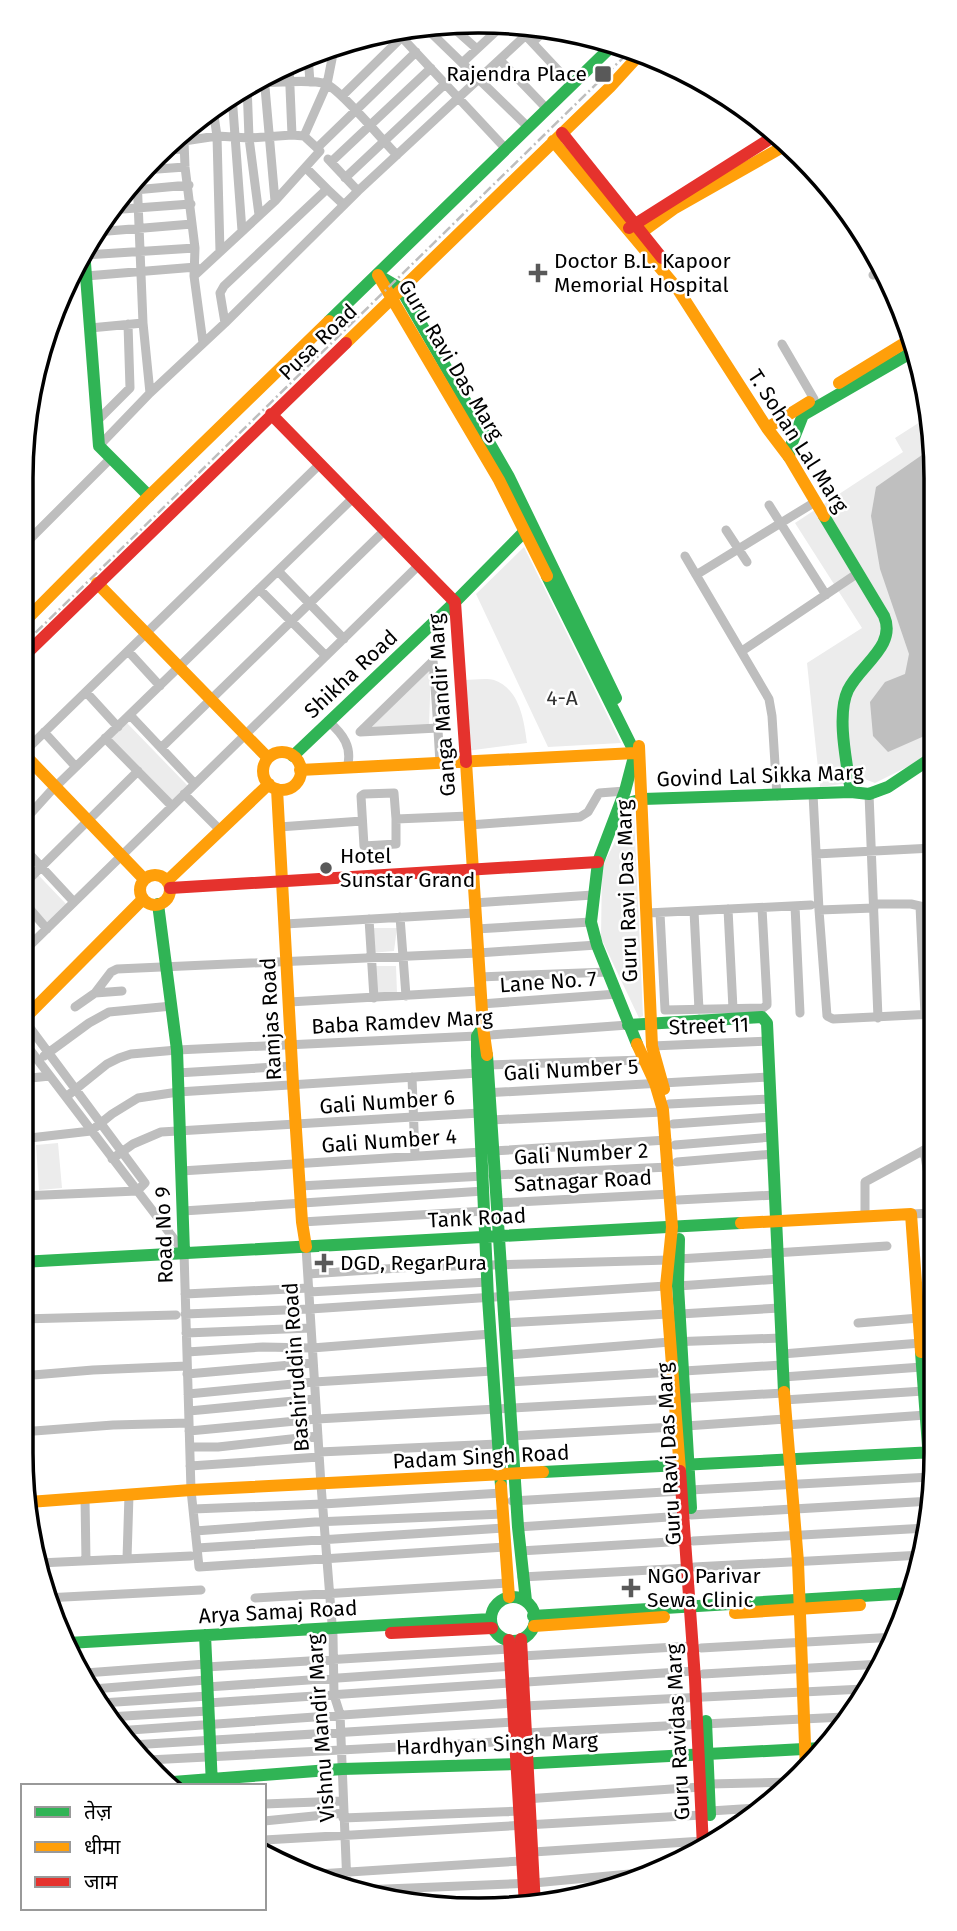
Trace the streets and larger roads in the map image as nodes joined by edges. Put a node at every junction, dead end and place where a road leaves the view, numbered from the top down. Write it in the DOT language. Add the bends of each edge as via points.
graph roads {
  1 [pos="460,34"];
  2 [pos="493,34"];
  3 [pos="434,36"];
  4 [pos="526,36"];
  5 [pos="533,37"];
  6 [pos="529,39"];
  7 [pos="406,40"];
  8 [pos="391,42"];
  9 [pos="477,49"];
  10 [pos="416,52"];
  11 [pos="606,52"];
  12 [pos="332,58"];
  13 [pos="500,60"];
  14 [pos="633,61"];
  15 [pos="462,63"];
  16 [pos="309,67"];
  17 [pos="431,68"];
  18 [pos="290,75"];
  19 [pos="479,79"];
  20 [pos="277,82"];
  21 [pos="310,82"];
  22 [pos="290,83"];
  23 [pos="327,84"];
  24 [pos="445,84"];
  25 [pos="572,85"];
  26 [pos="265,88"];
  27 [pos="342,96"];
  28 [pos="248,98"];
  29 [pos="459,99"];
  30 [pos="233,107"];
  31 [pos="547,109"];
  32 [pos="356,112"];
  33 [pos="215,120"];
  34 [pos="369,126"];
  35 [pos="528,127"];
  36 [pos="292,135"];
  37 [pos="217,136"];
  38 [pos="304,136"];
  39 [pos="269,137"];
  40 [pos="558,137"];
  41 [pos="236,138"];
  42 [pos="248,138"];
  43 [pos="383,141"];
  44 [pos="769,141"];
  45 [pos="184,145"];
  46 [pos="505,148"];
  47 [pos="777,148"];
  48 [pos="319,149"];
  49 [pos="397,155"];
  50 [pos="750,158"];
  51 [pos="331,162"];
  52 [pos="185,167"];
  53 [pos="306,168"];
  54 [pos="159,169"];
  55 [pos="345,178"];
  56 [pos="189,186"];
  57 [pos="327,189"];
  58 [pos="140,190"];
  59 [pos="358,191"];
  60 [pos="138,192"];
  61 [pos="275,201"];
  62 [pos="191,204"];
  63 [pos="344,205"];
  64 [pos="138,209"];
  65 [pos="123,210"];
  66 [pos="259,215"];
  67 [pos="192,224"];
  68 [pos="138,228"];
  69 [pos="108,231"];
  70 [pos="243,231"];
  71 [pos="635,231"];
  72 [pos="195,248"];
  73 [pos="139,250"];
  74 [pos="96,252"];
  75 [pos="220,252"];
  76 [pos="85,270"];
  77 [pos="141,270"];
  78 [pos="195,271"];
  79 [pos="378,275"];
  80 [pos="86,276"];
  81 [pos="394,300"];
  82 [pos="142,323"];
  83 [pos="225,323"];
  84 [pos="128,324"];
  85 [pos="90,328"];
  86 [pos="203,343"];
  87 [pos="903,343"];
  88 [pos="782,344"];
  89 [pos="906,355"];
  90 [pos="150,393"];
  91 [pos="814,399"];
  92 [pos="271,414"];
  93 [pos="96,421"];
  94 [pos="771,426"];
  95 [pos="99,446"];
  96 [pos="789,457"];
  97 [pos="110,459"];
  98 [pos="320,464"];
  99 [pos="149,496"];
  100 [pos="353,498"];
  101 [pos="815,502"];
  102 [pos="769,505"];
  103 [pos="780,523"];
  104 [pos="385,530"];
  105 [pos="726,530"];
  106 [pos="525,531"];
  107 [pos="33,536"];
  108 [pos="738,549"];
  109 [pos="685,556"];
  110 [pos="747,562"];
  111 [pos="419,565"];
  112 [pos="278,571"];
  113 [pos="858,573"];
  114 [pos="696,575"];
  115 [pos="97,583"];
  116 [pos="259,589"];
  117 [pos="826,594"];
  118 [pos="455,602"];
  119 [pos="310,604"];
  120 [pos="33,613"];
  121 [pos="292,622"];
  122 [pos="146,633"];
  123 [pos="344,639"];
  124 [pos="33,647"];
  125 [pos="128,651"];
  126 [pos="742,651"];
  127 [pos="326,656"];
  128 [pos="180,667"];
  129 [pos="160,686"];
  130 [pos="86,692"];
  131 [pos="212,701"];
  132 [pos="130,715"];
  133 [pos="328,721"];
  134 [pos="118,727"];
  135 [pos="438,728"];
  136 [pos="44,732"];
  137 [pos="246,735"];
  138 [pos="106,738"];
  139 [pos="33,742"];
  140 [pos="161,748"];
  141 [pos="638,753"];
  142 [pos="293,756"];
  143 [pos="268,758"];
  144 [pos="465,762"];
  145 [pos="440,763"];
  146 [pos="924,763"];
  147 [pos="33,764"];
  148 [pos="76,766"];
  149 [pos="347,768"];
  150 [pos="138,771"];
  151 [pos="300,771"];
  152 [pos="195,784"];
  153 [pos="55,787"];
  154 [pos="273,787"];
  155 [pos="625,791"];
  156 [pos="851,792"];
  157 [pos="184,794"];
  158 [pos="814,794"];
  159 [pos="869,794"];
  160 [pos="777,796"];
  161 [pos="643,799"];
  162 [pos="621,805"];
  163 [pos="172,806"];
  164 [pos="33,811"];
  165 [pos="396,819"];
  166 [pos="89,820"];
  167 [pos="469,820"];
  168 [pos="362,821"];
  169 [pos="279,827"];
  170 [pos="220,831"];
  171 [pos="924,849"];
  172 [pos="872,853"];
  173 [pos="816,854"];
  174 [pos="121,855"];
  175 [pos="33,858"];
  176 [pos="598,862"];
  177 [pos="41,867"];
  178 [pos="472,869"];
  179 [pos="33,875"];
  180 [pos="144,880"];
  181 [pos="283,881"];
  182 [pos="168,884"];
  183 [pos="593,895"];
  184 [pos="143,899"];
  185 [pos="74,902"];
  186 [pos="158,904"];
  187 [pos="795,906"];
  188 [pos="874,906"];
  189 [pos="920,906"];
  190 [pos="924,907"];
  191 [pos="475,908"];
  192 [pos="762,908"];
  193 [pos="815,908"];
  194 [pos="728,909"];
  195 [pos="694,911"];
  196 [pos="33,913"];
  197 [pos="654,913"];
  198 [pos="400,917"];
  199 [pos="369,919"];
  200 [pos="591,922"];
  201 [pos="285,924"];
  202 [pos="47,929"];
  203 [pos="476,929"];
  204 [pos="33,943"];
  205 [pos="597,945"];
  206 [pos="924,949"];
  207 [pos="478,953"];
  208 [pos="403,957"];
  209 [pos="372,958"];
  210 [pos="288,962"];
  211 [pos="166,969"];
  212 [pos="608,972"];
  213 [pos="479,977"];
  214 [pos="122,991"];
  215 [pos="95,993"];
  216 [pos="617,994"];
  217 [pos="406,996"];
  218 [pos="374,998"];
  219 [pos="481,998"];
  220 [pos="289,1002"];
  221 [pos="172,1006"];
  222 [pos="75,1007"];
  223 [pos="33,1008"];
  224 [pos="733,1009"];
  225 [pos="699,1010"];
  226 [pos="800,1013"];
  227 [pos="924,1014"];
  228 [pos="878,1018"];
  229 [pos="651,1023"];
  230 [pos="628,1025"];
  231 [pos="482,1033"];
  232 [pos="33,1034"];
  233 [pos="767,1041"];
  234 [pos="652,1045"];
  235 [pos="292,1046"];
  236 [pos="177,1050"];
  237 [pos="33,1053"];
  238 [pos="48,1054"];
  239 [pos="39,1060"];
  240 [pos="643,1060"];
  241 [pos="292,1066"];
  242 [pos="483,1069"];
  243 [pos="177,1073"];
  244 [pos="50,1076"];
  245 [pos="412,1077"];
  246 [pos="769,1077"];
  247 [pos="33,1078"];
  248 [pos="658,1083"];
  249 [pos="293,1084"];
  250 [pos="70,1093"];
  251 [pos="178,1093"];
  252 [pos="484,1093"];
  253 [pos="770,1099"];
  254 [pos="666,1108"];
  255 [pos="486,1117"];
  256 [pos="771,1117"];
  257 [pos="414,1118"];
  258 [pos="673,1124"];
  259 [pos="297,1126"];
  260 [pos="95,1127"];
  261 [pos="180,1130"];
  262 [pos="33,1137"];
  263 [pos="772,1137"];
  264 [pos="671,1142"];
  265 [pos="924,1150"];
  266 [pos="488,1151"];
  267 [pos="121,1153"];
  268 [pos="774,1154"];
  269 [pos="415,1156"];
  270 [pos="112,1159"];
  271 [pos="299,1164"];
  272 [pos="673,1165"];
  273 [pos="181,1171"];
  274 [pos="489,1175"];
  275 [pos="300,1186"];
  276 [pos="137,1191"];
  277 [pos="484,1191"];
  278 [pos="33,1195"];
  279 [pos="775,1195"];
  280 [pos="674,1197"];
  281 [pos="300,1203"];
  282 [pos="497,1203"];
  283 [pos="183,1211"];
  284 [pos="485,1211"];
  285 [pos="924,1213"];
  286 [pos="911,1214"];
  287 [pos="865,1217"];
  288 [pos="302,1222"];
  289 [pos="776,1222"];
  290 [pos="676,1227"];
  291 [pos="493,1237"];
  292 [pos="887,1246"];
  293 [pos="306,1247"];
  294 [pos="184,1252"];
  295 [pos="778,1254"];
  296 [pos="673,1259"];
  297 [pos="33,1261"];
  298 [pos="501,1265"];
  299 [pos="487,1266"];
  300 [pos="308,1274"];
  301 [pos="779,1279"];
  302 [pos="488,1282"];
  303 [pos="672,1286"];
  304 [pos="309,1290"];
  305 [pos="185,1294"];
  306 [pos="503,1297"];
  307 [pos="488,1298"];
  308 [pos="780,1308"];
  309 [pos="310,1309"];
  310 [pos="674,1314"];
  311 [pos="181,1315"];
  312 [pos="919,1318"];
  313 [pos="33,1319"];
  314 [pos="505,1323"];
  315 [pos="858,1323"];
  316 [pos="311,1328"];
  317 [pos="186,1334"];
  318 [pos="491,1334"];
  319 [pos="781,1338"];
  320 [pos="676,1342"];
  321 [pos="921,1343"];
  322 [pos="312,1348"];
  323 [pos="187,1352"];
  324 [pos="507,1355"];
  325 [pos="313,1363"];
  326 [pos="782,1365"];
  327 [pos="922,1367"];
  328 [pos="187,1370"];
  329 [pos="493,1371"];
  330 [pos="678,1371"];
  331 [pos="33,1375"];
  332 [pos="314,1382"];
  333 [pos="509,1382"];
  334 [pos="924,1391"];
  335 [pos="188,1394"];
  336 [pos="784,1397"];
  337 [pos="315,1399"];
  338 [pos="679,1399"];
  339 [pos="510,1407"];
  340 [pos="496,1408"];
  341 [pos="188,1411"];
  342 [pos="924,1415"];
  343 [pos="317,1419"];
  344 [pos="786,1422"];
  345 [pos="189,1427"];
  346 [pos="680,1427"];
  347 [pos="33,1431"];
  348 [pos="318,1436"];
  349 [pos="512,1436"];
  350 [pos="498,1444"];
  351 [pos="190,1447"];
  352 [pos="924,1452"];
  353 [pos="319,1455"];
  354 [pos="791,1460"];
  355 [pos="190,1466"];
  356 [pos="684,1466"];
  357 [pos="514,1474"];
  358 [pos="500,1475"];
  359 [pos="923,1478"];
  360 [pos="321,1485"];
  361 [pos="792,1485"];
  362 [pos="191,1490"];
  363 [pos="686,1490"];
  364 [pos="129,1495"];
  365 [pos="85,1498"];
  366 [pos="517,1500"];
  367 [pos="36,1501"];
  368 [pos="921,1502"];
  369 [pos="502,1503"];
  370 [pos="323,1504"];
  371 [pos="193,1508"];
  372 [pos="794,1509"];
  373 [pos="688,1515"];
  374 [pos="324,1523"];
  375 [pos="518,1527"];
  376 [pos="504,1528"];
  377 [pos="917,1529"];
  378 [pos="195,1531"];
  379 [pos="796,1535"];
  380 [pos="325,1539"];
  381 [pos="690,1541"];
  382 [pos="505,1547"];
  383 [pos="520,1551"];
  384 [pos="194,1552"];
  385 [pos="912,1556"];
  386 [pos="327,1558"];
  387 [pos="127,1559"];
  388 [pos="86,1561"];
  389 [pos="798,1562"];
  390 [pos="47,1563"];
  391 [pos="691,1567"];
  392 [pos="522,1577"];
  393 [pos="508,1583"];
  394 [pos="201,1590"];
  395 [pos="329,1594"];
  396 [pos="901,1594"];
  397 [pos="58,1597"];
  398 [pos="509,1597"];
  399 [pos="254,1598"];
  400 [pos="526,1601"];
  401 [pos="898,1601"];
  402 [pos="799,1604"];
  403 [pos="694,1611"];
  404 [pos="533,1621"];
  405 [pos="491,1624"];
  406 [pos="333,1632"];
  407 [pos="883,1638"];
  408 [pos="206,1639"];
  409 [pos="802,1642"];
  410 [pos="76,1643"];
  411 [pos="516,1646"];
  412 [pos="697,1647"];
  413 [pos="79,1648"];
  414 [pos="333,1659"];
  415 [pos="870,1665"];
  416 [pos="512,1666"];
  417 [pos="802,1668"];
  418 [pos="699,1673"];
  419 [pos="93,1674"];
  420 [pos="334,1678"];
  421 [pos="518,1684"];
  422 [pos="101,1689"];
  423 [pos="855,1690"];
  424 [pos="207,1691"];
  425 [pos="803,1693"];
  426 [pos="334,1695"];
  427 [pos="700,1697"];
  428 [pos="109,1702"];
  429 [pos="519,1704"];
  430 [pos="118,1714"];
  431 [pos="340,1714"];
  432 [pos="837,1717"];
  433 [pos="804,1719"];
  434 [pos="515,1722"];
  435 [pos="702,1725"];
  436 [pos="127,1726"];
  437 [pos="341,1732"];
  438 [pos="520,1737"];
  439 [pos="210,1740"];
  440 [pos="143,1744"];
  441 [pos="805,1749"];
  442 [pos="810,1749"];
  443 [pos="341,1750"];
  444 [pos="703,1753"];
  445 [pos="805,1754"];
  446 [pos="210,1756"];
  447 [pos="157,1759"];
  448 [pos="523,1764"];
  449 [pos="342,1769"];
  450 [pos="180,1782"];
  451 [pos="212,1782"];
  452 [pos="776,1783"];
  453 [pos="705,1786"];
  454 [pos="343,1801"];
  455 [pos="523,1803"];
  456 [pos="266,1804"];
  457 [pos="746,1809"];
  458 [pos="706,1813"];
  459 [pos="344,1816"];
  460 [pos="266,1821"];
  461 [pos="526,1825"];
  462 [pos="708,1834"];
  463 [pos="345,1836"];
  464 [pos="266,1840"];
  465 [pos="696,1841"];
  466 [pos="533,1852"];
  467 [pos="521,1861"];
  468 [pos="334,1873"];
  469 [pos="346,1873"];
  470 [pos="619,1875"];
  471 [pos="346,1878"];
  472 [pos="528,1883"];
  473 [pos="394,1889"];
  474 [pos="529,1895"];
  1 -- 9 [label="street"];
  2 -- 9 [label="street"];
  3 -- 15 [label="street"];
  4 -- 6 [label="street"];
  5 -- 6 [label="street"];
  6 -- 13 [label="street"];
  6 -- 25 [label="street"];
  7 -- 10 [label="street"];
  8 -- 27 [label="street"];
  9 -- 15 [label="street"];
  10 -- 17 [label="street"];
  10 -- 32 [label="street"];
  11 -- 25 [label="street, Pusa Road"];
  12 -- 23 [label="street"];
  13 -- 19 [label="street"];
  13 -- 31 [label="street"];
  14 -- 40 [label="street, Pusa Road"];
  15 -- 19 [label="street"];
  16 -- 21 [label="street"];
  17 -- 24 [label="street"];
  17 -- 34 [label="street"];
  18 -- 22 [label="street"];
  19 -- 29 [label="street"];
  19 -- 35 [label="street"];
  20 -- 22 [label="street"];
  21 -- 22 [label="street"];
  21 -- 23 [label="street"];
  22 -- 36 [label="street"];
  23 -- 27 [label="street"];
  23 -- 38 [label="street"];
  24 -- 29 [label="street"];
  24 -- 43 [label="street"];
  25 -- 31 [label="street, Pusa Road"];
  26 -- 39 [label="street"];
  27 -- 32 [label="street"];
  28 -- 42 [label="street"];
  29 -- 46 [label="street"];
  29 -- 49 [label="street"];
  30 -- 41 [label="street"];
  31 -- 35 [label="street, Pusa Road"];
  32 -- 34 [label="street"];
  32 -- 48 [label="street"];
  33 -- 37 [label="street"];
  34 -- 43 [label="street"];
  34 -- 51 [label="street"];
  35 -- 46 [label="street, Pusa Road"];
  36 -- 38 [label="street"];
  36 -- 39 [label="street"];
  37 -- 41 [label="street"];
  37 -- 45 [label="street"];
  37 -- 75 [label="street"];
  38 -- 48 [label="street"];
  39 -- 42 [label="street"];
  39 -- 61 [label="street"];
  40 -- 71 [label="street, T. Sohan Lal Marg"];
  40 -- 81 [label="street, Pusa Road"];
  41 -- 42 [label="street"];
  41 -- 70 [label="street"];
  42 -- 66 [label="street"];
  43 -- 49 [label="street"];
  43 -- 55 [label="street"];
  44 -- 50 [label="street"];
  45 -- 52 [label="street"];
  46 -- 79 [label="street, Pusa Road"];
  47 -- 50 [label="street"];
  48 -- 51 [label="street"];
  48 -- 53 [label="street"];
  49 -- 59 [label="street"];
  50 -- 71 [label="street"];
  51 -- 55 [label="street"];
  52 -- 54 [label="street"];
  52 -- 56 [label="street"];
  53 -- 57 [label="street"];
  53 -- 61 [label="street"];
  55 -- 59 [label="street"];
  56 -- 58 [label="street"];
  56 -- 62 [label="street"];
  57 -- 63 [label="street"];
  57 -- 83 [label="street" via="224,286 220,293"];
  59 -- 63 [label="street"];
  60 -- 64 [label="street"];
  61 -- 66 [label="street"];
  62 -- 64 [label="street"];
  62 -- 67 [label="street"];
  63 -- 83 [label="street"];
  64 -- 65 [label="street"];
  64 -- 68 [label="street"];
  66 -- 70 [label="street"];
  67 -- 68 [label="street"];
  67 -- 72 [label="street"];
  68 -- 69 [label="street"];
  68 -- 73 [label="street"];
  70 -- 75 [label="street"];
  71 -- 94 [label="street, T. Sohan Lal Marg"];
  72 -- 73 [label="street"];
  72 -- 78 [label="street"];
  73 -- 74 [label="street"];
  73 -- 77 [label="street"];
  75 -- 78 [label="street"];
  76 -- 80 [label="street"];
  77 -- 78 [label="street"];
  77 -- 80 [label="street"];
  77 -- 82 [label="street"];
  78 -- 86 [label="street"];
  79 -- 81 [label="street, Guru Ravi Das Marg"];
  79 -- 99 [label="street, Pusa Road"];
  80 -- 85 [label="street"];
  81 -- 92 [label="street, Pusa Road"];
  81 -- 106 [label="street, Guru Ravi Das Marg"];
  81 -- 141 [label="street, Guru Ravi Das Marg" via="509,477 636,738"];
  82 -- 84 [label="street"];
  82 -- 90 [label="street"];
  83 -- 86 [label="street"];
  84 -- 85 [label="street"];
  84 -- 93 [label="street" via="130,388"];
  85 -- 93 [label="street"];
  86 -- 90 [label="street"];
  87 -- 91 [label="street"];
  88 -- 91 [label="street"];
  89 -- 96 [label="street" via="803,415"];
  90 -- 95 [label="street"];
  91 -- 94 [label="street"];
  92 -- 98 [label="street, Ganga Mandir Marg"];
  92 -- 115 [label="street, Pusa Road"];
  93 -- 95 [label="street"];
  94 -- 96 [label="street, T. Sohan Lal Marg"];
  95 -- 97 [label="street"];
  96 -- 101 [label="street, T. Sohan Lal Marg"];
  97 -- 99 [label="street"];
  97 -- 107 [label="street"];
  98 -- 100 [label="street, Ganga Mandir Marg"];
  98 -- 122 [label="street"];
  99 -- 120 [label="street, Pusa Road"];
  100 -- 104 [label="street, Ganga Mandir Marg"];
  100 -- 112 [label="street"];
  101 -- 103 [label="street"];
  101 -- 113 [label="street, T. Sohan Lal Marg"];
  102 -- 103 [label="street"];
  103 -- 108 [label="street"];
  103 -- 117 [label="street"];
  104 -- 111 [label="street, Ganga Mandir Marg"];
  104 -- 119 [label="street"];
  105 -- 108 [label="street"];
  106 -- 118 [label="street, Shikha Road"];
  106 -- 141 [label="street, Guru Ravi Das Marg"];
  108 -- 110 [label="street"];
  108 -- 114 [label="street"];
  109 -- 114 [label="street"];
  111 -- 118 [label="street, Ganga Mandir Marg"];
  111 -- 123 [label="street"];
  112 -- 116 [label="street"];
  112 -- 119 [label="street"];
  113 -- 117 [label="street"];
  113 -- 156 [label="street, T. Sohan Lal Marg" via="889,629 886,641 853,679 845,696"];
  114 -- 126 [label="street"];
  115 -- 122 [label="street"];
  115 -- 124 [label="street, Pusa Road"];
  116 -- 121 [label="street"];
  116 -- 128 [label="street"];
  117 -- 126 [label="street"];
  118 -- 133 [label="street, Shikha Road"];
  118 -- 144 [label="street, Ganga Mandir Marg"];
  119 -- 121 [label="street"];
  119 -- 123 [label="street"];
  121 -- 127 [label="street"];
  121 -- 131 [label="street"];
  122 -- 125 [label="street"];
  122 -- 128 [label="street"];
  123 -- 127 [label="street"];
  125 -- 129 [label="street"];
  125 -- 130 [label="street"];
  126 -- 160 [label="street" via="769,699"];
  127 -- 137 [label="street"];
  128 -- 129 [label="street"];
  128 -- 131 [label="street"];
  129 -- 132 [label="street"];
  130 -- 134 [label="street"];
  130 -- 136 [label="street"];
  131 -- 137 [label="street"];
  131 -- 140 [label="street"];
  132 -- 134 [label="street"];
  132 -- 140 [label="street"];
  133 -- 142 [label="street, Shikha Road"];
  133 -- 149 [label="street" via="347,742"];
  134 -- 138 [label="street"];
  135 -- 135 [label="street" via="433,661 360,732 399,730"];
  135 -- 145 [label="street"];
  136 -- 139 [label="street"];
  136 -- 148 [label="street"];
  137 -- 143 [label="street"];
  137 -- 152 [label="street"];
  138 -- 148 [label="street"];
  138 -- 150 [label="street"];
  140 -- 152 [label="street"];
  141 -- 144 [label="street"];
  141 -- 155 [label="street, Guru Ravi Das Marg"];
  141 -- 161 [label="street, Guru Ravi Das Marg"];
  142 -- 143 [label="street" via="282,752"];
  142 -- 151 [label="street"];
  143 -- 154 [label="street" via="263,771"];
  144 -- 145 [label="street"];
  144 -- 167 [label="street, Ganga Mandir Marg"];
  145 -- 149 [label="street"];
  146 -- 159 [label="street, Govind Lal Sikka Marg"];
  147 -- 153 [label="street"];
  148 -- 153 [label="street"];
  149 -- 151 [label="street"];
  150 -- 163 [label="street"];
  150 -- 166 [label="street"];
  151 -- 154 [label="street" via="295,784 287,789"];
  152 -- 157 [label="street"];
  153 -- 164 [label="street"];
  153 -- 166 [label="street"];
  154 -- 169 [label="street, Ramjas Road"];
  154 -- 170 [label="street"];
  155 -- 162 [label="street, Guru Ravi Das Marg"];
  155 -- 167 [label="street" via="599,793 580,817"];
  156 -- 158 [label="street, Govind Lal Sikka Marg"];
  156 -- 159 [label="street, Govind Lal Sikka Marg"];
  157 -- 163 [label="street"];
  157 -- 170 [label="street"];
  158 -- 160 [label="street, Govind Lal Sikka Marg"];
  158 -- 173 [label="street"];
  159 -- 172 [label="street"];
  160 -- 161 [label="street, Govind Lal Sikka Marg"];
  161 -- 162 [label="street, Govind Lal Sikka Marg"];
  161 -- 197 [label="street, Guru Ravi Das Marg"];
  162 -- 176 [label="street, Guru Ravi Das Marg"];
  163 -- 174 [label="street"];
  165 -- 167 [label="street"];
  165 -- 168 [label="street" via="396,844 366,848"];
  165 -- 168 [label="street" via="392,792 362,795"];
  166 -- 174 [label="street"];
  166 -- 177 [label="street"];
  167 -- 178 [label="street, Ganga Mandir Marg"];
  168 -- 169 [label="street"];
  169 -- 181 [label="street, Ramjas Road"];
  170 -- 182 [label="street"];
  171 -- 172 [label="street"];
  172 -- 173 [label="street"];
  172 -- 188 [label="street"];
  173 -- 193 [label="street"];
  174 -- 180 [label="street"];
  174 -- 185 [label="street"];
  175 -- 177 [label="street"];
  176 -- 178 [label="street"];
  176 -- 183 [label="street, Guru Ravi Das Marg"];
  177 -- 179 [label="street"];
  177 -- 185 [label="street"];
  178 -- 181 [label="street"];
  178 -- 191 [label="street, Ganga Mandir Marg"];
  180 -- 182 [label="street" via="156,875"];
  180 -- 184 [label="street"];
  181 -- 182 [label="street"];
  181 -- 201 [label="street, Ramjas Road"];
  182 -- 186 [label="street" via="166,900"];
  183 -- 191 [label="street"];
  183 -- 200 [label="street, Guru Ravi Das Marg"];
  184 -- 186 [label="street"];
  184 -- 223 [label="street"];
  185 -- 202 [label="street"];
  186 -- 211 [label="street, Road No 9"];
  187 -- 192 [label="street"];
  187 -- 193 [label="street"];
  187 -- 226 [label="street"];
  188 -- 189 [label="street"];
  188 -- 193 [label="street"];
  188 -- 228 [label="street"];
  189 -- 190 [label="street"];
  189 -- 206 [label="street"];
  191 -- 198 [label="street"];
  191 -- 203 [label="street, Ganga Mandir Marg"];
  192 -- 194 [label="street"];
  192 -- 224 [label="street" via="767,1006"];
  193 -- 228 [label="street" via="827,1016 833,1020"];
  194 -- 195 [label="street"];
  194 -- 224 [label="street"];
  195 -- 197 [label="street"];
  195 -- 225 [label="street"];
  196 -- 202 [label="street"];
  197 -- 225 [label="street" via="664,1009"];
  197 -- 229 [label="street, Guru Ravi Das Marg"];
  198 -- 199 [label="street"];
  198 -- 208 [label="street"];
  199 -- 201 [label="street"];
  199 -- 209 [label="street"];
  200 -- 203 [label="street"];
  200 -- 205 [label="street, Guru Ravi Das Marg"];
  201 -- 210 [label="street, Ramjas Road"];
  202 -- 204 [label="street"];
  203 -- 207 [label="street, Ganga Mandir Marg"];
  205 -- 207 [label="street"];
  205 -- 212 [label="street, Guru Ravi Das Marg"];
  207 -- 208 [label="street"];
  207 -- 213 [label="street, Ganga Mandir Marg"];
  208 -- 209 [label="street"];
  208 -- 217 [label="street"];
  209 -- 210 [label="street"];
  209 -- 218 [label="street"];
  210 -- 211 [label="street"];
  210 -- 220 [label="street, Ramjas Road"];
  211 -- 215 [label="street" via="115,969"];
  211 -- 221 [label="street, Road No 9"];
  212 -- 213 [label="street"];
  212 -- 216 [label="street, Guru Ravi Das Marg"];
  213 -- 219 [label="street, Ganga Mandir Marg"];
  214 -- 215 [label="street"];
  215 -- 222 [label="street"];
  216 -- 219 [label="street, Lane No. 7"];
  216 -- 230 [label="street, Guru Ravi Das Marg"];
  217 -- 218 [label="street, Lane No. 7"];
  217 -- 219 [label="street, Lane No. 7"];
  218 -- 220 [label="street, Lane No. 7"];
  219 -- 231 [label="street, Ganga Mandir Marg"];
  220 -- 235 [label="street, Ramjas Road"];
  221 -- 236 [label="street, Road No 9"];
  221 -- 238 [label="street" via="109,1012"];
  224 -- 225 [label="street"];
  227 -- 228 [label="street"];
  229 -- 230 [label="street"];
  229 -- 233 [label="street" via="762,1017 767,1023"];
  229 -- 234 [label="street, Guru Ravi Das Marg"];
  230 -- 231 [label="street, Baba Ramdev Marg"];
  230 -- 240 [label="street, Guru Ravi Das Marg"];
  231 -- 235 [label="street, Baba Ramdev Marg"];
  231 -- 242 [label="street, Ganga Mandir Marg"];
  232 -- 238 [label="street"];
  233 -- 234 [label="street, Street 11"];
  233 -- 246 [label="street"];
  234 -- 248 [label="street, Guru Ravi Das Marg"];
  235 -- 236 [label="street, Baba Ramdev Marg"];
  235 -- 241 [label="street, Ramjas Road"];
  236 -- 243 [label="street, Road No 9"];
  236 -- 250 [label="street, Baba Ramdev Marg" via="119,1058"];
  237 -- 239 [label="street"];
  238 -- 239 [label="street"];
  238 -- 250 [label="street"];
  239 -- 244 [label="street"];
  240 -- 242 [label="street"];
  240 -- 248 [label="street, Guru Ravi Das Marg"];
  241 -- 243 [label="street"];
  241 -- 249 [label="street, Ramjas Road"];
  242 -- 245 [label="street"];
  242 -- 252 [label="street, Ganga Mandir Marg"];
  243 -- 251 [label="street, Road No 9"];
  244 -- 247 [label="street"];
  244 -- 250 [label="street"];
  245 -- 249 [label="street"];
  245 -- 257 [label="street"];
  246 -- 248 [label="street, Gali Number 5"];
  246 -- 253 [label="street"];
  248 -- 252 [label="street, Gali Number 5"];
  248 -- 254 [label="street, Guru Ravi Das Marg"];
  249 -- 251 [label="street"];
  249 -- 259 [label="street, Ramjas Road"];
  250 -- 260 [label="street"];
  251 -- 260 [label="street" via="138,1098"];
  251 -- 261 [label="street, Road No 9"];
  252 -- 255 [label="street, Ganga Mandir Marg"];
  253 -- 254 [label="street"];
  253 -- 256 [label="street"];
  254 -- 255 [label="street"];
  254 -- 258 [label="street, Guru Ravi Das Marg"];
  254 -- 264 [label="street, Guru Ravi Das Marg"];
  255 -- 257 [label="street, Gali Number 6"];
  255 -- 266 [label="street, Ganga Mandir Marg"];
  256 -- 258 [label="street"];
  256 -- 263 [label="street"];
  257 -- 259 [label="street, Gali Number 6"];
  257 -- 269 [label="street"];
  258 -- 264 [label="street, Guru Ravi Das Marg"];
  259 -- 261 [label="street, Gali Number 6"];
  259 -- 271 [label="street, Ramjas Road"];
  260 -- 262 [label="street"];
  260 -- 267 [label="street"];
  260 -- 270 [label="street"];
  261 -- 267 [label="street, Gali Number 6" via="148,1136"];
  261 -- 273 [label="street, Road No 9"];
  263 -- 264 [label="street, Gali Number 4"];
  263 -- 268 [label="street"];
  264 -- 266 [label="street, Gali Number 4"];
  264 -- 272 [label="street, Guru Ravi Das Marg"];
  265 -- 287 [label="street" via="865,1182"];
  266 -- 269 [label="street, Gali Number 4"];
  266 -- 274 [label="street, Ganga Mandir Marg"];
  267 -- 270 [label="street, Gali Number 6"];
  267 -- 276 [label="street" via="145,1183"];
  268 -- 272 [label="street, Gali Number 2"];
  268 -- 279 [label="street"];
  269 -- 271 [label="street, Gali Number 4"];
  270 -- 276 [label="street"];
  271 -- 273 [label="street, Gali Number 4"];
  271 -- 275 [label="street, Ramjas Road"];
  272 -- 274 [label="street, Gali Number 2"];
  272 -- 280 [label="street, Guru Ravi Das Marg"];
  273 -- 283 [label="street, Road No 9"];
  274 -- 275 [label="street, Gali Number 2"];
  274 -- 277 [label="street, Ganga Mandir Marg"];
  274 -- 282 [label="street, Ganga Mandir Marg"];
  275 -- 281 [label="street, Ramjas Road"];
  276 -- 278 [label="street"];
  276 -- 294 [label="street"];
  277 -- 281 [label="street"];
  277 -- 284 [label="street, Ganga Mandir Marg"];
  279 -- 280 [label="street, Satnagar Road"];
  279 -- 289 [label="street"];
  280 -- 282 [label="street, Satnagar Road"];
  280 -- 290 [label="street, Guru Ravi Das Marg"];
  281 -- 283 [label="street"];
  281 -- 288 [label="street, Ramjas Road"];
  282 -- 291 [label="street, Ganga Mandir Marg"];
  283 -- 294 [label="street, Road No 9"];
  284 -- 288 [label="street"];
  284 -- 291 [label="street, Ganga Mandir Marg"];
  285 -- 286 [label="street, Tank Road"];
  286 -- 287 [label="street, Tank Road"];
  286 -- 312 [label="street"];
  287 -- 289 [label="street, Tank Road"];
  288 -- 293 [label="street, Ramjas Road"];
  289 -- 290 [label="street, Tank Road"];
  289 -- 295 [label="street"];
  290 -- 291 [label="street, Tank Road"];
  290 -- 296 [label="street, Guru Ravi Das Marg"];
  291 -- 293 [label="street, Tank Road"];
  291 -- 298 [label="street"];
  291 -- 299 [label="street"];
  292 -- 295 [label="street"];
  293 -- 294 [label="street, Tank Road"];
  293 -- 300 [label="street, Bashiruddin Road"];
  294 -- 297 [label="street, Tank Road"];
  294 -- 305 [label="street, Road No 9"];
  295 -- 296 [label="street"];
  295 -- 301 [label="street"];
  296 -- 298 [label="street"];
  296 -- 303 [label="street, Guru Ravi Das Marg"];
  298 -- 299 [label="street"];
  298 -- 306 [label="street"];
  299 -- 300 [label="street"];
  299 -- 302 [label="street"];
  300 -- 304 [label="street, Bashiruddin Road"];
  301 -- 303 [label="street"];
  301 -- 308 [label="street"];
  302 -- 304 [label="street"];
  302 -- 307 [label="street"];
  303 -- 306 [label="street"];
  303 -- 310 [label="street, Guru Ravi Das Marg"];
  304 -- 305 [label="street"];
  304 -- 309 [label="street, Bashiruddin Road"];
  305 -- 311 [label="street, Road No 9"];
  306 -- 307 [label="street"];
  306 -- 314 [label="street"];
  307 -- 309 [label="street"];
  307 -- 318 [label="street"];
  308 -- 310 [label="street"];
  308 -- 319 [label="street"];
  309 -- 311 [label="street"];
  309 -- 316 [label="street, Bashiruddin Road"];
  310 -- 314 [label="street"];
  310 -- 320 [label="street, Guru Ravi Das Marg"];
  311 -- 313 [label="street"];
  311 -- 317 [label="street, Road No 9"];
  312 -- 315 [label="street"];
  312 -- 321 [label="street"];
  314 -- 324 [label="street"];
  316 -- 317 [label="street"];
  316 -- 322 [label="street, Bashiruddin Road"];
  317 -- 323 [label="street, Road No 9"];
  318 -- 322 [label="street"];
  318 -- 329 [label="street"];
  319 -- 320 [label="street"];
  319 -- 326 [label="street"];
  320 -- 324 [label="street"];
  320 -- 330 [label="street, Guru Ravi Das Marg"];
  321 -- 326 [label="street"];
  321 -- 327 [label="street"];
  322 -- 323 [label="street"];
  322 -- 325 [label="street, Bashiruddin Road"];
  323 -- 328 [label="street, Road No 9"];
  324 -- 333 [label="street"];
  325 -- 328 [label="street"];
  325 -- 332 [label="street, Bashiruddin Road"];
  326 -- 327 [label="street"];
  326 -- 330 [label="street"];
  326 -- 336 [label="street"];
  327 -- 334 [label="street"];
  328 -- 331 [label="street"];
  328 -- 335 [label="street, Road No 9"];
  329 -- 332 [label="street"];
  329 -- 340 [label="street"];
  330 -- 333 [label="street"];
  330 -- 338 [label="street, Guru Ravi Das Marg"];
  332 -- 335 [label="street"];
  332 -- 337 [label="street, Bashiruddin Road"];
  333 -- 339 [label="street"];
  334 -- 336 [label="street"];
  335 -- 341 [label="street, Road No 9"];
  336 -- 338 [label="street"];
  336 -- 344 [label="street"];
  337 -- 341 [label="street"];
  337 -- 343 [label="street, Bashiruddin Road"];
  338 -- 339 [label="street"];
  338 -- 346 [label="street, Guru Ravi Das Marg"];
  339 -- 340 [label="street"];
  339 -- 349 [label="street"];
  340 -- 343 [label="street"];
  340 -- 350 [label="street"];
  341 -- 345 [label="street, Road No 9"];
  342 -- 344 [label="street"];
  343 -- 345 [label="street"];
  343 -- 348 [label="street, Bashiruddin Road"];
  344 -- 346 [label="street"];
  344 -- 354 [label="street"];
  345 -- 347 [label="street" via="113,1425"];
  345 -- 351 [label="street, Road No 9"];
  346 -- 349 [label="street"];
  346 -- 356 [label="street, Guru Ravi Das Marg"];
  348 -- 351 [label="street"];
  348 -- 353 [label="street, Bashiruddin Road"];
  349 -- 357 [label="street"];
  350 -- 353 [label="street"];
  350 -- 358 [label="street"];
  351 -- 355 [label="street, Road No 9"];
  352 -- 354 [label="street, Padam Singh Road"];
  353 -- 355 [label="street"];
  353 -- 360 [label="street, Bashiruddin Road"];
  354 -- 356 [label="street, Padam Singh Road"];
  354 -- 361 [label="street"];
  355 -- 362 [label="street, Road No 9"];
  356 -- 357 [label="street, Padam Singh Road"];
  356 -- 363 [label="street, Guru Ravi Das Marg"];
  357 -- 358 [label="street, Padam Singh Road"];
  357 -- 366 [label="street"];
  358 -- 360 [label="street, Padam Singh Road"];
  358 -- 369 [label="street"];
  359 -- 361 [label="street"];
  360 -- 362 [label="street, Padam Singh Road"];
  360 -- 370 [label="street, Vishnu Mandir Marg"];
  361 -- 363 [label="street"];
  361 -- 372 [label="street"];
  362 -- 364 [label="street, Padam Singh Road"];
  362 -- 371 [label="street, Road No 9"];
  363 -- 366 [label="street"];
  363 -- 373 [label="street, Guru Ravi Das Marg"];
  364 -- 365 [label="street, Padam Singh Road"];
  364 -- 387 [label="street"];
  365 -- 367 [label="street, Padam Singh Road"];
  365 -- 388 [label="street"];
  366 -- 369 [label="street"];
  366 -- 375 [label="street"];
  368 -- 372 [label="street"];
  369 -- 370 [label="street"];
  369 -- 374 [label="street"];
  369 -- 376 [label="street"];
  370 -- 371 [label="street"];
  370 -- 374 [label="street, Vishnu Mandir Marg"];
  371 -- 378 [label="street, Road No 9"];
  372 -- 373 [label="street"];
  372 -- 379 [label="street"];
  373 -- 375 [label="street"];
  373 -- 381 [label="street, Guru Ravi Das Marg"];
  374 -- 378 [label="street"];
  374 -- 380 [label="street, Vishnu Mandir Marg"];
  375 -- 383 [label="street"];
  376 -- 380 [label="street"];
  376 -- 382 [label="street"];
  377 -- 379 [label="street"];
  378 -- 384 [label="street, Road No 9"];
  379 -- 381 [label="street"];
  379 -- 389 [label="street"];
  380 -- 384 [label="street"];
  380 -- 386 [label="street, Vishnu Mandir Marg"];
  381 -- 383 [label="street"];
  381 -- 391 [label="street, Guru Ravi Das Marg"];
  382 -- 386 [label="street"];
  382 -- 393 [label="street"];
  383 -- 392 [label="street"];
  384 -- 386 [label="street, Road No 9" via="199,1567"];
  384 -- 387 [label="street"];
  385 -- 389 [label="street"];
  386 -- 395 [label="street, Vishnu Mandir Marg"];
  387 -- 388 [label="street"];
  388 -- 390 [label="street"];
  389 -- 391 [label="street"];
  389 -- 402 [label="street"];
  391 -- 392 [label="street"];
  391 -- 403 [label="street, Guru Ravi Das Marg"];
  392 -- 400 [label="street"];
  393 -- 395 [label="street"];
  393 -- 398 [label="street"];
  394 -- 397 [label="street"];
  395 -- 399 [label="street"];
  395 -- 406 [label="street, Vishnu Mandir Marg"];
  396 -- 402 [label="street"];
  398 -- 400 [label="street"];
  398 -- 405 [label="street" via="496,1605"];
  400 -- 404 [label="street"];
  401 -- 402 [label="street"];
  402 -- 403 [label="street"];
  402 -- 409 [label="street"];
  403 -- 404 [label="street"];
  403 -- 412 [label="street, Guru Ravidas Marg"];
  404 -- 411 [label="street"];
  405 -- 406 [label="street"];
  405 -- 411 [label="street" via="498,1635"];
  406 -- 408 [label="street"];
  406 -- 414 [label="street, Vishnu Mandir Marg"];
  407 -- 409 [label="street"];
  408 -- 410 [label="street, Arya Samaj Road"];
  408 -- 413 [label="street"];
  408 -- 424 [label="street"];
  409 -- 412 [label="street"];
  409 -- 417 [label="street"];
  411 -- 412 [label="street"];
  411 -- 414 [label="street"];
  411 -- 416 [label="street"];
  411 -- 421 [label="street"];
  412 -- 418 [label="street, Guru Ravidas Marg"];
  414 -- 420 [label="street, Vishnu Mandir Marg"];
  414 -- 424 [label="street"];
  415 -- 417 [label="street"];
  416 -- 420 [label="street"];
  416 -- 421 [label="street"];
  417 -- 418 [label="street"];
  417 -- 425 [label="street"];
  418 -- 421 [label="street"];
  418 -- 427 [label="street, Guru Ravidas Marg"];
  419 -- 424 [label="street"];
  420 -- 424 [label="street"];
  420 -- 426 [label="street, Vishnu Mandir Marg"];
  421 -- 426 [label="street"];
  421 -- 429 [label="street"];
  422 -- 424 [label="street"];
  423 -- 425 [label="street"];
  424 -- 426 [label="street"];
  424 -- 428 [label="street"];
  424 -- 430 [label="street"];
  424 -- 431 [label="street"];
  424 -- 436 [label="street"];
  424 -- 439 [label="street"];
  425 -- 427 [label="street"];
  425 -- 433 [label="street"];
  426 -- 431 [label="street, Vishnu Mandir Marg"];
  427 -- 429 [label="street"];
  427 -- 435 [label="street, Guru Ravidas Marg"];
  429 -- 431 [label="street"];
  429 -- 434 [label="street"];
  429 -- 438 [label="street"];
  431 -- 437 [label="street, Vishnu Mandir Marg"];
  432 -- 433 [label="street"];
  433 -- 435 [label="street"];
  433 -- 441 [label="street"];
  434 -- 437 [label="street"];
  434 -- 438 [label="street"];
  435 -- 438 [label="street"];
  435 -- 444 [label="street, Guru Ravidas Marg"];
  437 -- 439 [label="street"];
  437 -- 443 [label="street, Vishnu Mandir Marg"];
  438 -- 443 [label="street"];
  438 -- 448 [label="street"];
  439 -- 440 [label="street"];
  439 -- 446 [label="street"];
  441 -- 442 [label="street, Hardhyan Singh Marg"];
  441 -- 444 [label="street, Hardhyan Singh Marg"];
  441 -- 445 [label="street"];
  443 -- 446 [label="street"];
  443 -- 449 [label="street, Vishnu Mandir Marg"];
  444 -- 448 [label="street, Hardhyan Singh Marg"];
  444 -- 453 [label="street, Guru Ravidas Marg"];
  446 -- 447 [label="street"];
  446 -- 451 [label="street"];
  448 -- 449 [label="street, Hardhyan Singh Marg"];
  448 -- 455 [label="street"];
  449 -- 451 [label="street, Hardhyan Singh Marg"];
  449 -- 454 [label="street, Vishnu Mandir Marg"];
  450 -- 451 [label="street, Hardhyan Singh Marg"];
  452 -- 453 [label="street"];
  453 -- 455 [label="street"];
  453 -- 458 [label="street, Guru Ravidas Marg"];
  454 -- 456 [label="street"];
  454 -- 459 [label="street, Vishnu Mandir Marg"];
  455 -- 459 [label="street"];
  455 -- 461 [label="street"];
  457 -- 458 [label="street"];
  458 -- 461 [label="street"];
  458 -- 462 [label="street, Guru Ravidas Marg"];
  459 -- 460 [label="street"];
  459 -- 463 [label="street, Vishnu Mandir Marg"];
  461 -- 463 [label="street"];
  461 -- 466 [label="street"];
  461 -- 467 [label="street"];
  463 -- 464 [label="street"];
  463 -- 469 [label="street, Vishnu Mandir Marg"];
  465 -- 466 [label="street"];
  466 -- 472 [label="street"];
  467 -- 469 [label="street"];
  467 -- 472 [label="street"];
  468 -- 469 [label="street"];
  469 -- 471 [label="street, Vishnu Mandir Marg"];
  470 -- 472 [label="street"];
  472 -- 473 [label="street"];
  472 -- 474 [label="street"];
}
